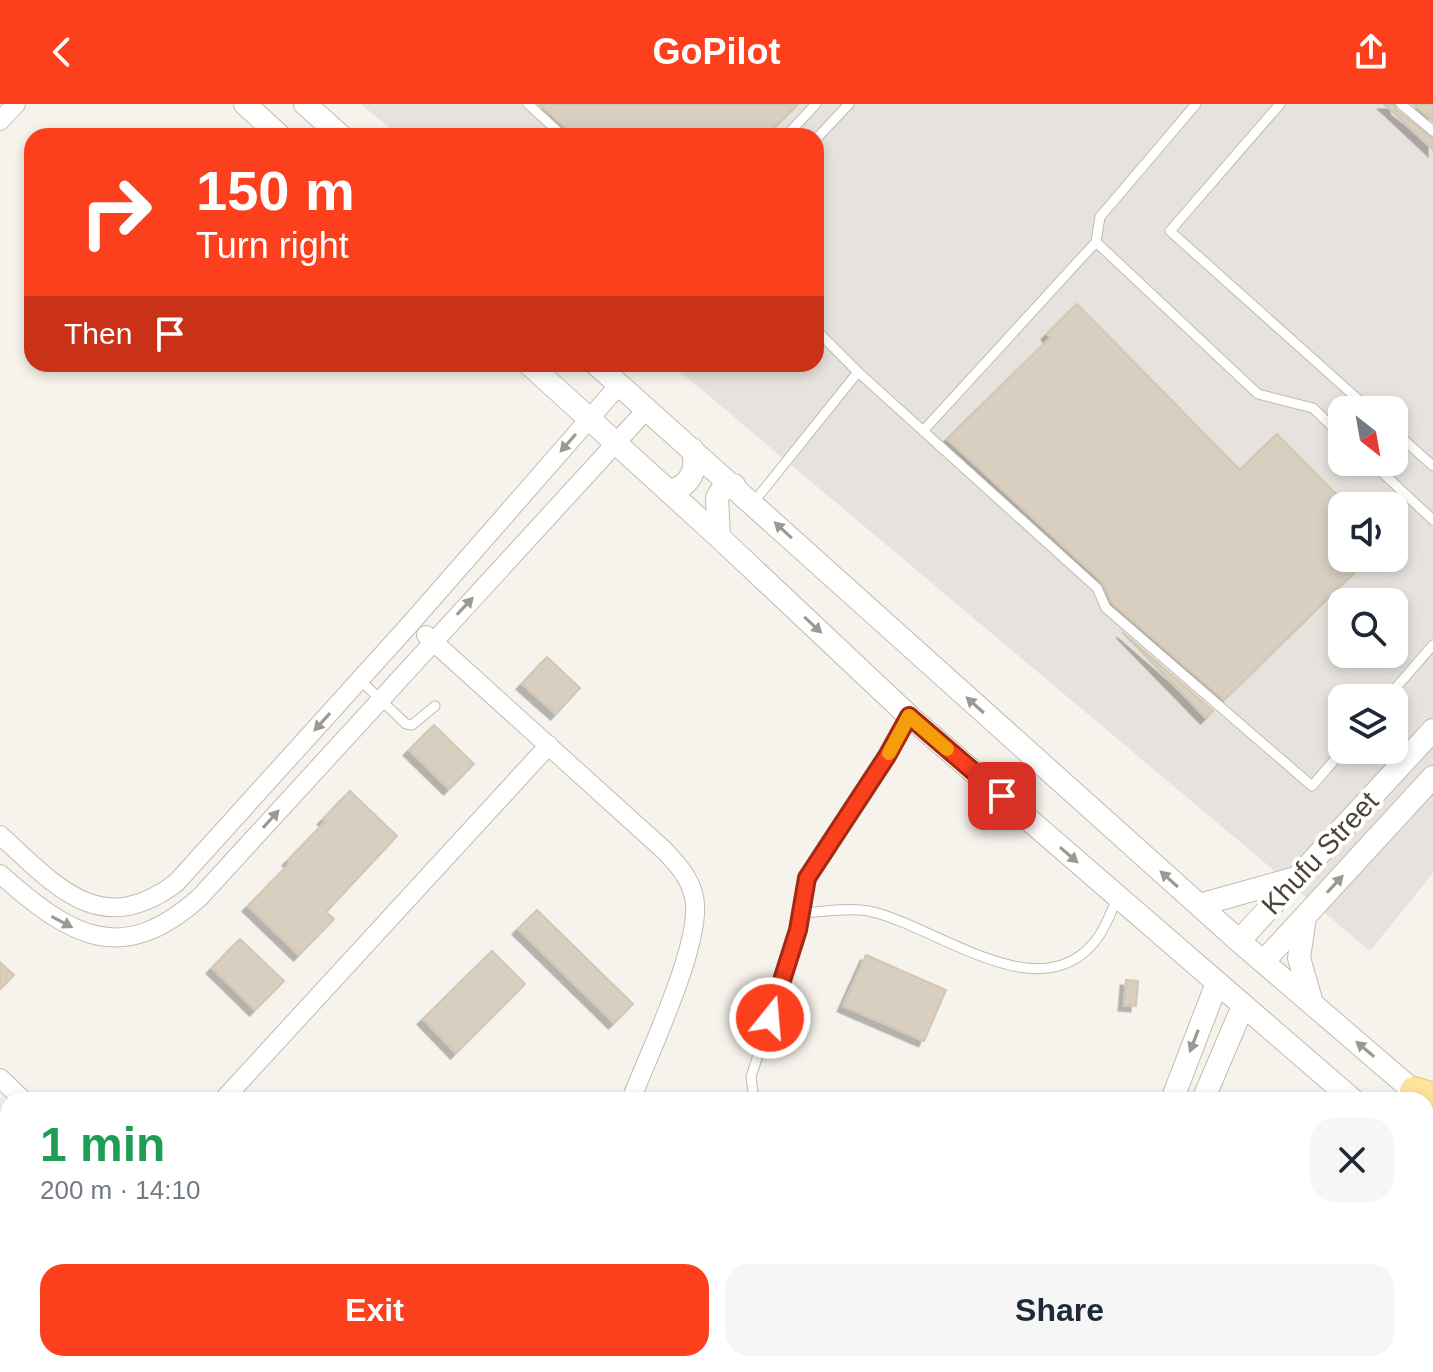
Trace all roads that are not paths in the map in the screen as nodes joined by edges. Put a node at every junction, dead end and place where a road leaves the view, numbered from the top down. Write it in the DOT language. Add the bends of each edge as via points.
graph roads {
  1 [pos="16,104"];
  2 [pos="245,104"];
  3 [pos="305,104"];
  4 [pos="528,104"];
  5 [pos="816,104"];
  6 [pos="849,104"];
  7 [pos="1196,104"];
  8 [pos="1280,104"];
  9 [pos="1401,104"];
  10 [pos="0,121"];
  11 [pos="271,128"];
  12 [pos="332,128"];
  13 [pos="554,128"];
  14 [pos="794,128"];
  15 [pos="824,131"];
  16 [pos="1433,131"];
  17 [pos="1096,242"];
  18 [pos="824,338"];
  19 [pos="538,372"];
  20 [pos="605,372"];
  21 [pos="858,372"];
  22 [pos="619,385"];
  23 [pos="1354,396"];
  24 [pos="647,409"];
  25 [pos="589,419"];
  26 [pos="1328,422"];
  27 [pos="923,431"];
  28 [pos="615,443"];
  29 [pos="1408,444"];
  30 [pos="692,449"];
  31 [pos="1433,466"];
  32 [pos="1386,476"];
  33 [pos="734,485"];
  34 [pos="669,492"];
  35 [pos="753,503"];
  36 [pos="1433,520"];
  37 [pos="719,537"];
  38 [pos="411,623"];
  39 [pos="433,640"];
  40 [pos="1433,645"];
  41 [pos="360,680"];
  42 [pos="1399,684"];
  43 [pos="379,699"];
  44 [pos="435,706"];
  45 [pos="909,716"];
  46 [pos="1433,730"];
  47 [pos="549,745"];
  48 [pos="1331,764"];
  49 [pos="1433,777"];
  50 [pos="0,835"];
  51 [pos="0,874"];
  52 [pos="1297,877"];
  53 [pos="1118,897"];
  54 [pos="1199,905"];
  55 [pos="801,913"];
  56 [pos="1305,917"];
  57 [pos="1239,941"];
  58 [pos="1263,962"];
  59 [pos="1217,983"];
  60 [pos="1312,1004"];
  61 [pos="1243,1006"];
  62 [pos="0,1078"];
  63 [pos="15,1092"];
  64 [pos="230,1092"];
  65 [pos="634,1092"];
  66 [pos="753,1092"];
  67 [pos="1175,1092"];
  68 [pos="1206,1092"];
  69 [pos="1346,1092"];
  70 [pos="1416,1092"];
  1 -- 10 [label="street"];
  2 -- 11 [label="street"];
  3 -- 12 [label="street"];
  4 -- 13 [label="lane"];
  5 -- 14 [label="lane"];
  6 -- 15 [label="lane"];
  7 -- 17 [label="lane" via="1100,217"];
  8 -- 23 [label="lane" via="1170,231"];
  9 -- 16 [label="lane"];
  17 -- 26 [label="lane" via="1258,394 1313,408"];
  17 -- 27 [label="lane"];
  18 -- 21 [label="lane"];
  19 -- 25 [label="street"];
  20 -- 22 [label="street"];
  21 -- 27 [label="lane"];
  21 -- 35 [label="lane"];
  22 -- 24 [label="street"];
  22 -- 25 [label="street"];
  24 -- 28 [label="street"];
  24 -- 30 [label="street"];
  25 -- 28 [label="street"];
  25 -- 38 [label="street, one-way"];
  27 -- 48 [label="lane" via="1097,588 1106,608 1312,786"];
  28 -- 34 [label="street"];
  39 -- 28 [label="street, one-way"];
  29 -- 31 [label="lane"];
  30 -- 33 [label="street"];
  30 -- 34 [label="street" via="693,473 684,486"];
  32 -- 36 [label="lane"];
  33 -- 35 [label="street"];
  33 -- 37 [label="street" via="723,488 717,498"];
  34 -- 37 [label="street"];
  54 -- 35 [label="street, one-way"];
  37 -- 45 [label="street, one-way"];
  38 -- 39 [label="street"];
  38 -- 41 [label="street"];
  39 -- 43 [label="street"];
  39 -- 47 [label="street"];
  40 -- 42 [label="lane"];
  41 -- 43 [label="lane"];
  41 -- 50 [label="street, one-way" via="176,883 154,899 110,908 83,901 61,891"];
  43 -- 44 [label="lane" via="412,725"];
  51 -- 43 [label="street, one-way" via="61,923 94,935 126,938 153,931 200,897"];
  45 -- 53 [label="street, one-way"];
  45 -- 55 [label="lane" via="807,878"];
  46 -- 52 [label="street, Khufu Street"];
  47 -- 64 [label="street"];
  47 -- 65 [label="street" via="665,851 684,872 694,897 696,924 689,951"];
  56 -- 49 [label="street, Khufu Street, one-way"];
  52 -- 54 [label="street"];
  52 -- 57 [label="street, Khufu Street"];
  53 -- 55 [label="lane" via="1090,947 1070,964 1041,971 1009,965 868,911"];
  53 -- 59 [label="street"];
  54 -- 57 [label="street"];
  55 -- 66 [label="lane" via="751,1077"];
  56 -- 58 [label="street, Khufu Street"];
  56 -- 60 [label="street" via="1299,958"];
  57 -- 58 [label="street"];
  58 -- 60 [label="street"];
  59 -- 61 [label="street"];
  59 -- 67 [label="street, one-way"];
  70 -- 60 [label="street, one-way"];
  61 -- 68 [label="street"];
  61 -- 69 [label="street"];
  62 -- 63 [label="street"];
}
